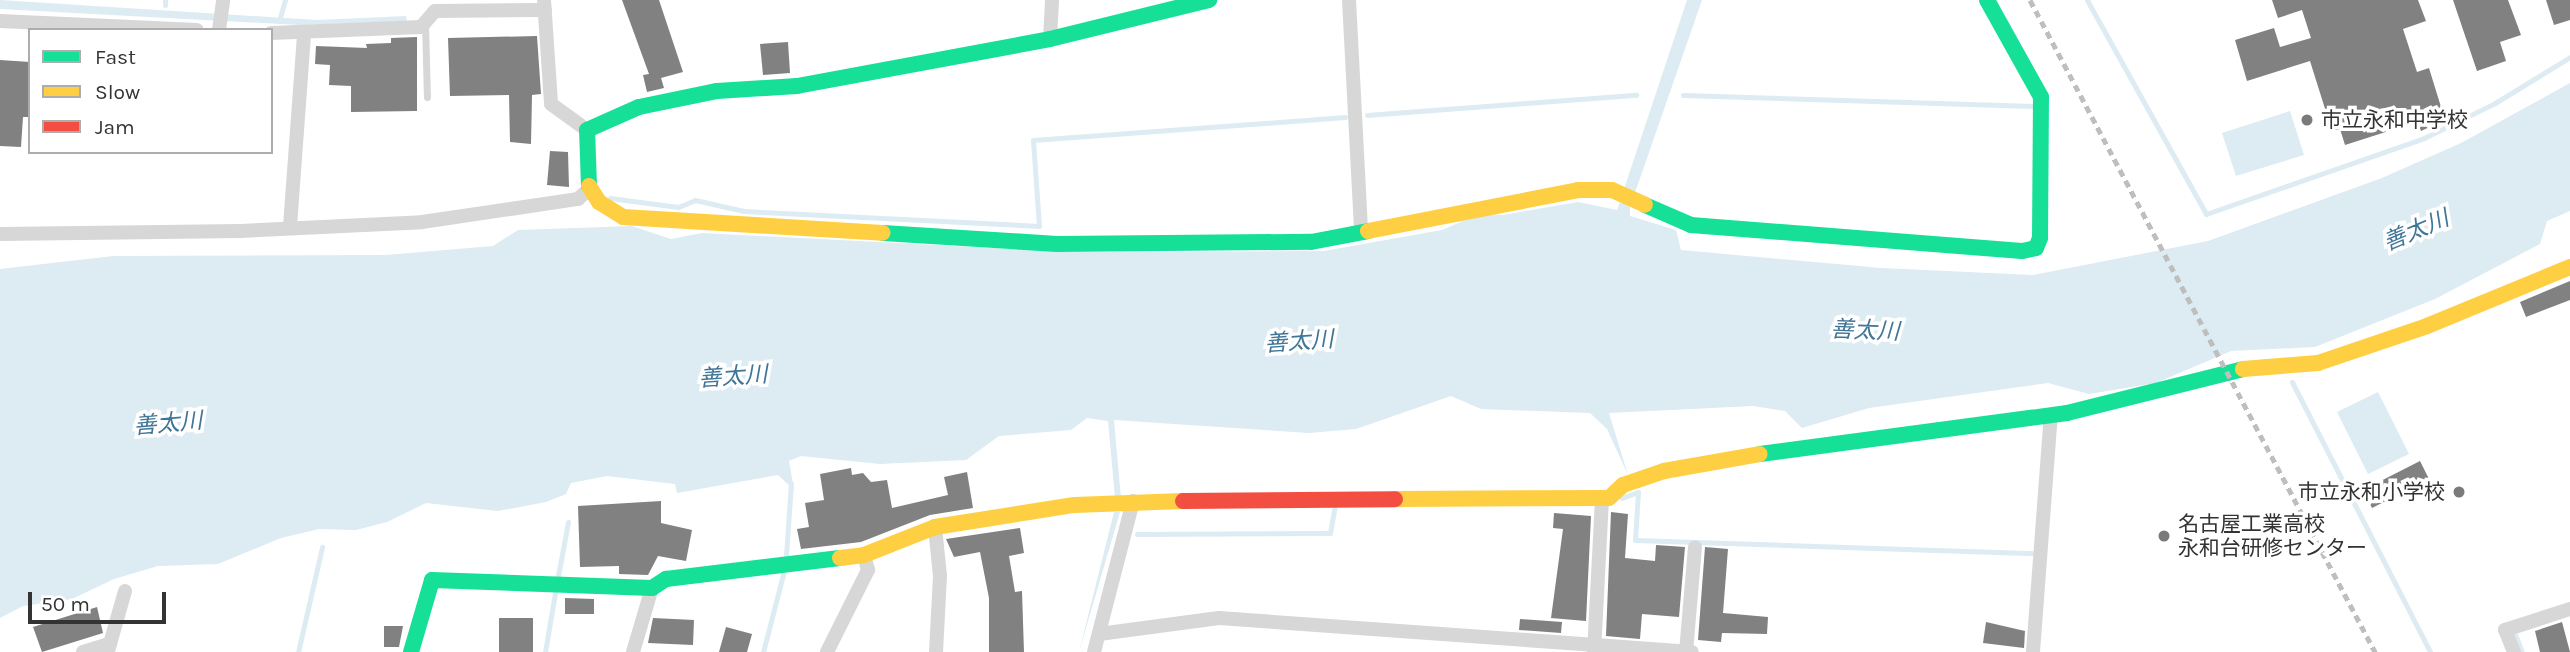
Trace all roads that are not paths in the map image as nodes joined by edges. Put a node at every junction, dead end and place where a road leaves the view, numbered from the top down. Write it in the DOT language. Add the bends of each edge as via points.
graph roads {
  1 [pos="1052,0"];
  2 [pos="1209,0"];
  3 [pos="1349,0"];
  4 [pos="1987,0"];
  5 [pos="545,5"];
  6 [pos="0,21"];
  7 [pos="425,23"];
  8 [pos="57,27"];
  9 [pos="102,28"];
  10 [pos="273,33"];
  11 [pos="304,34"];
  12 [pos="1050,39"];
  13 [pos="427,97"];
  14 [pos="587,130"];
  15 [pos="589,189"];
  16 [pos="290,226"];
  17 [pos="1361,230"];
  18 [pos="0,234"];
  19 [pos="2570,267"];
  20 [pos="2051,415"];
  21 [pos="1602,498"];
  22 [pos="1133,500"];
  23 [pos="935,527"];
  24 [pos="1695,547"];
  25 [pos="864,555"];
  26 [pos="652,588"];
  27 [pos="125,591"];
  28 [pos="2570,609"];
  29 [pos="1099,634"];
  30 [pos="109,648"];
  31 [pos="1594,648"];
  32 [pos="83,652"];
  33 [pos="411,652"];
  34 [pos="633,652"];
  35 [pos="827,652"];
  36 [pos="936,652"];
  37 [pos="1094,652"];
  38 [pos="1686,652"];
  39 [pos="1692,652"];
  40 [pos="2033,652"];
  41 [pos="2514,652"];
  1 -- 12 [label="street"];
  2 -- 12 [label="street"];
  3 -- 17 [label="street"];
  4 -- 17 [label="street" via="2041,97 2040,238 2036,248 1872,242 1691,225 1629,198 1578,190"];
  5 -- 7 [label="street" via="435,11"];
  5 -- 14 [label="street" via="551,104"];
  6 -- 8 [label="street"];
  7 -- 11 [label="street" via="421,27"];
  7 -- 13 [label="lane"];
  8 -- 9 [label="street"];
  10 -- 11 [label="street"];
  11 -- 16 [label="street"];
  12 -- 14 [label="street" via="797,86 717,91 639,107"];
  14 -- 15 [label="street"];
  15 -- 16 [label="street" via="578,199 422,222"];
  15 -- 17 [label="street" via="599,202 623,217 896,237 1057,244 1311,242"];
  16 -- 18 [label="street"];
  19 -- 20 [label="street" via="2427,326 2318,363 2240,369"];
  20 -- 21 [label="street" via="1775,451 1664,471"];
  20 -- 40 [label="street"];
  21 -- 22 [label="street"];
  21 -- 31 [label="street"];
  22 -- 23 [label="street"];
  22 -- 29 [label="street"];
  23 -- 25 [label="street"];
  23 -- 36 [label="street" via="940,576"];
  24 -- 38 [label="street"];
  25 -- 26 [label="street" via="666,579"];
  25 -- 35 [label="street" via="869,570"];
  26 -- 33 [label="street" via="432,580"];
  26 -- 34 [label="street"];
  27 -- 30 [label="street"];
  28 -- 41 [label="street" via="2505,630"];
  29 -- 31 [label="street" via="1219,618"];
  29 -- 37 [label="street"];
  30 -- 32 [label="street"];
  31 -- 38 [label="street"];
  38 -- 39 [label="street"];
}
